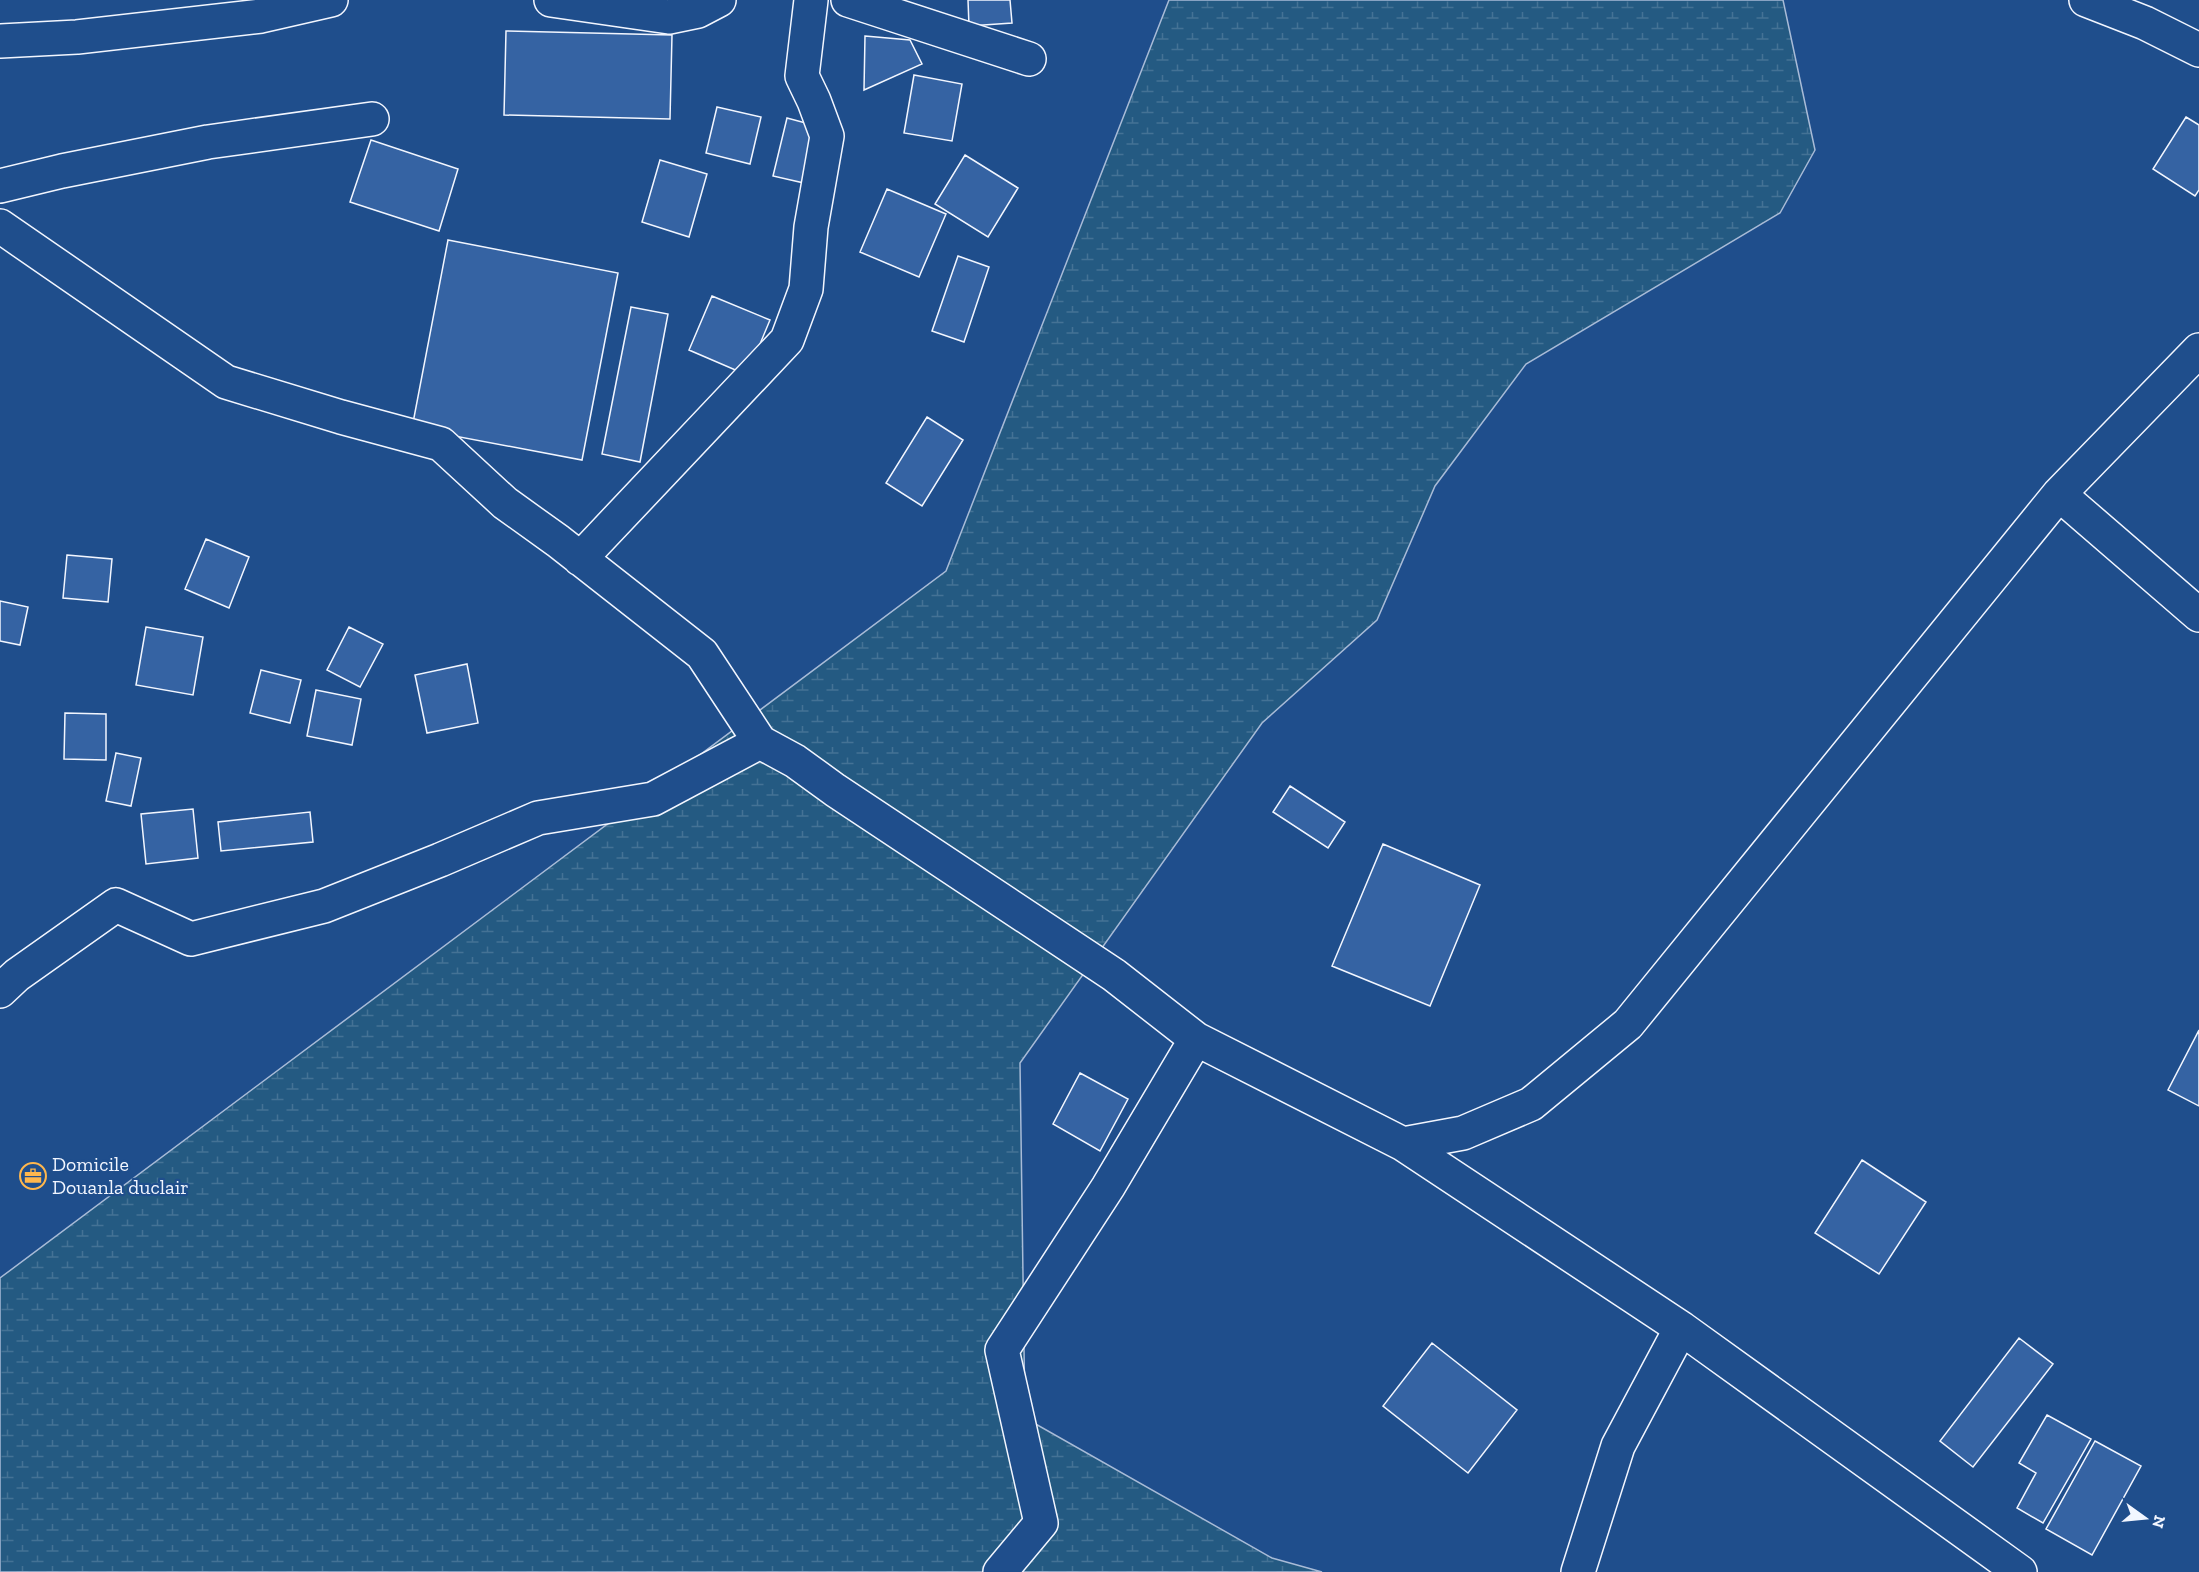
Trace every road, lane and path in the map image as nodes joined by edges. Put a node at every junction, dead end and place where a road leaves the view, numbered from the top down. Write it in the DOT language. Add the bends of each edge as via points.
graph roads {
  1 [pos="331,0"];
  2 [pos="551,0"];
  3 [pos="719,0"];
  4 [pos="812,0"];
  5 [pos="848,0"];
  6 [pos="2086,0"];
  7 [pos="0,41"];
  8 [pos="2199,50"];
  9 [pos="1029,59"];
  10 [pos="372,119"];
  11 [pos="0,186"];
  12 [pos="0,226"];
  13 [pos="2199,350"];
  14 [pos="2059,494"];
  15 [pos="580,559"];
  16 [pos="2199,615"];
  17 [pos="760,742"];
  18 [pos="0,991"];
  19 [pos="1196,1039"];
  20 [pos="1403,1144"];
  21 [pos="1681,1328"];
  22 [pos="1000,1572"];
  23 [pos="1578,1572"];
  24 [pos="2019,1572"];
  1 -- 7 [label="street" via="261,16 78,37"];
  2 -- 3 [label="street" via="669,17 698,11"];
  4 -- 15 [label="street" via="802,76 827,136 811,227 806,289 787,340"];
  5 -- 9 [label="street"];
  6 -- 8 [label="street"];
  10 -- 11 [label="street" via="208,142"];
  12 -- 15 [label="street" via="226,382 441,444 505,503"];
  13 -- 14 [label="street"];
  14 -- 16 [label="street"];
  14 -- 20 [label="street" via="1628,1024 1531,1104 1463,1133"];
  15 -- 17 [label="street" via="702,654"];
  17 -- 18 [label="street" via="653,799 538,818 324,906 191,939 116,904"];
  17 -- 19 [label="street" via="795,761 1114,975"];
  19 -- 20 [label="street"];
  19 -- 22 [label="street" via="1108,1187 1002,1350 1041,1523"];
  20 -- 21 [label="street"];
  21 -- 23 [label="street" via="1618,1446"];
  21 -- 24 [label="street"];
}
